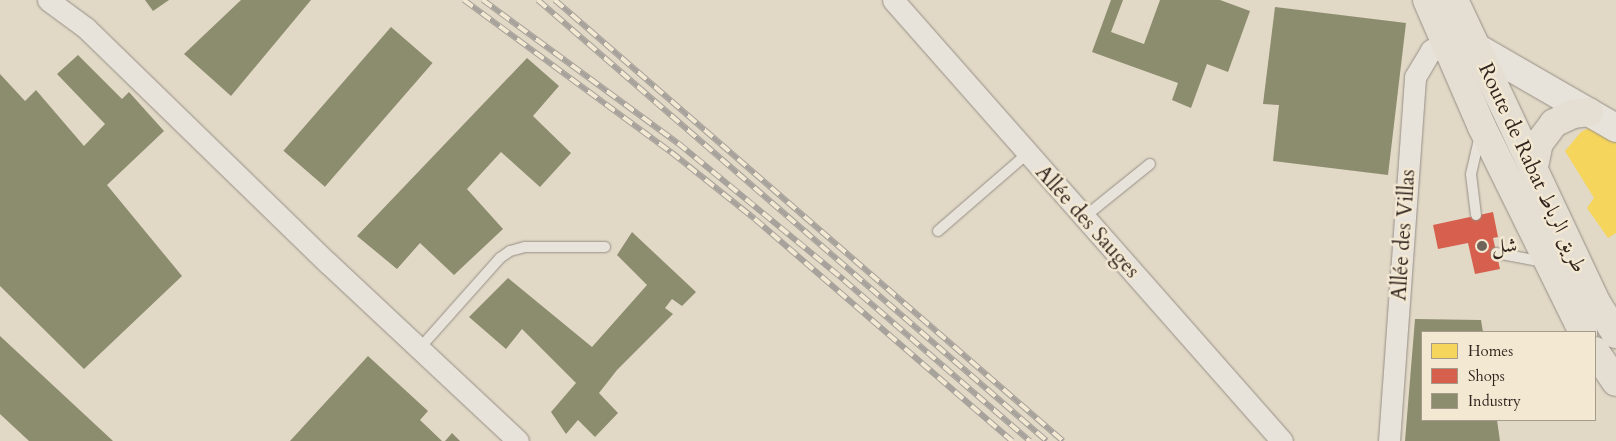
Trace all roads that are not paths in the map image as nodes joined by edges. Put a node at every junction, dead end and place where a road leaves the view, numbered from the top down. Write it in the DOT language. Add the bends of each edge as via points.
graph roads {
  1 [pos="893,0"];
  2 [pos="1427,0"];
  3 [pos="1454,0"];
  4 [pos="54,2"];
  5 [pos="1446,42"];
  6 [pos="1474,46"];
  7 [pos="1588,112"];
  8 [pos="1482,127"];
  9 [pos="1616,128"];
  10 [pos="1027,154"];
  11 [pos="1150,164"];
  12 [pos="1533,170"];
  13 [pos="1476,215"];
  14 [pos="1083,218"];
  15 [pos="938,231"];
  16 [pos="604,247"];
  17 [pos="1496,253"];
  18 [pos="1548,262"];
  19 [pos="1582,331"];
  20 [pos="1616,334"];
  21 [pos="419,349"];
  22 [pos="1596,352"];
  23 [pos="1616,382"];
  24 [pos="518,441"];
  25 [pos="1282,441"];
  26 [pos="1389,441"];
  1 -- 10 [label="street, Allée des Sauges"];
  2 -- 5 [label="main road, Route de Rabat طريق الرباط"];
  3 -- 6 [label="main road, Route de Rabat طريق الرباط"];
  4 -- 21 [label="street" via="86,28"];
  5 -- 6 [label="street"];
  5 -- 8 [label="main road, Route de Rabat طريق الرباط"];
  5 -- 26 [label="street, Allée des Villas" via="1431,50 1415,78"];
  6 -- 7 [label="street"];
  6 -- 12 [label="main road, Route de Rabat طريق الرباط"];
  7 -- 9 [label="street"];
  7 -- 12 [label="main road" via="1573,114 1554,123 1539,143"];
  8 -- 13 [label="lane" via="1471,174"];
  8 -- 18 [label="main road, Route de Rabat طريق الرباط"];
  10 -- 14 [label="street, Allée des Sauges"];
  10 -- 15 [label="lane"];
  11 -- 14 [label="lane"];
  12 -- 20 [label="main road, Route de Rabat طريق الرباط" via="1596,302"];
  14 -- 25 [label="street, Allée des Sauges"];
  16 -- 21 [label="lane" via="525,246 510,251 500,258"];
  17 -- 18 [label="lane"];
  18 -- 19 [label="main road, Route de Rabat طريق الرباط"];
  21 -- 24 [label="street"];
  22 -- 23 [label="main road"];
}
